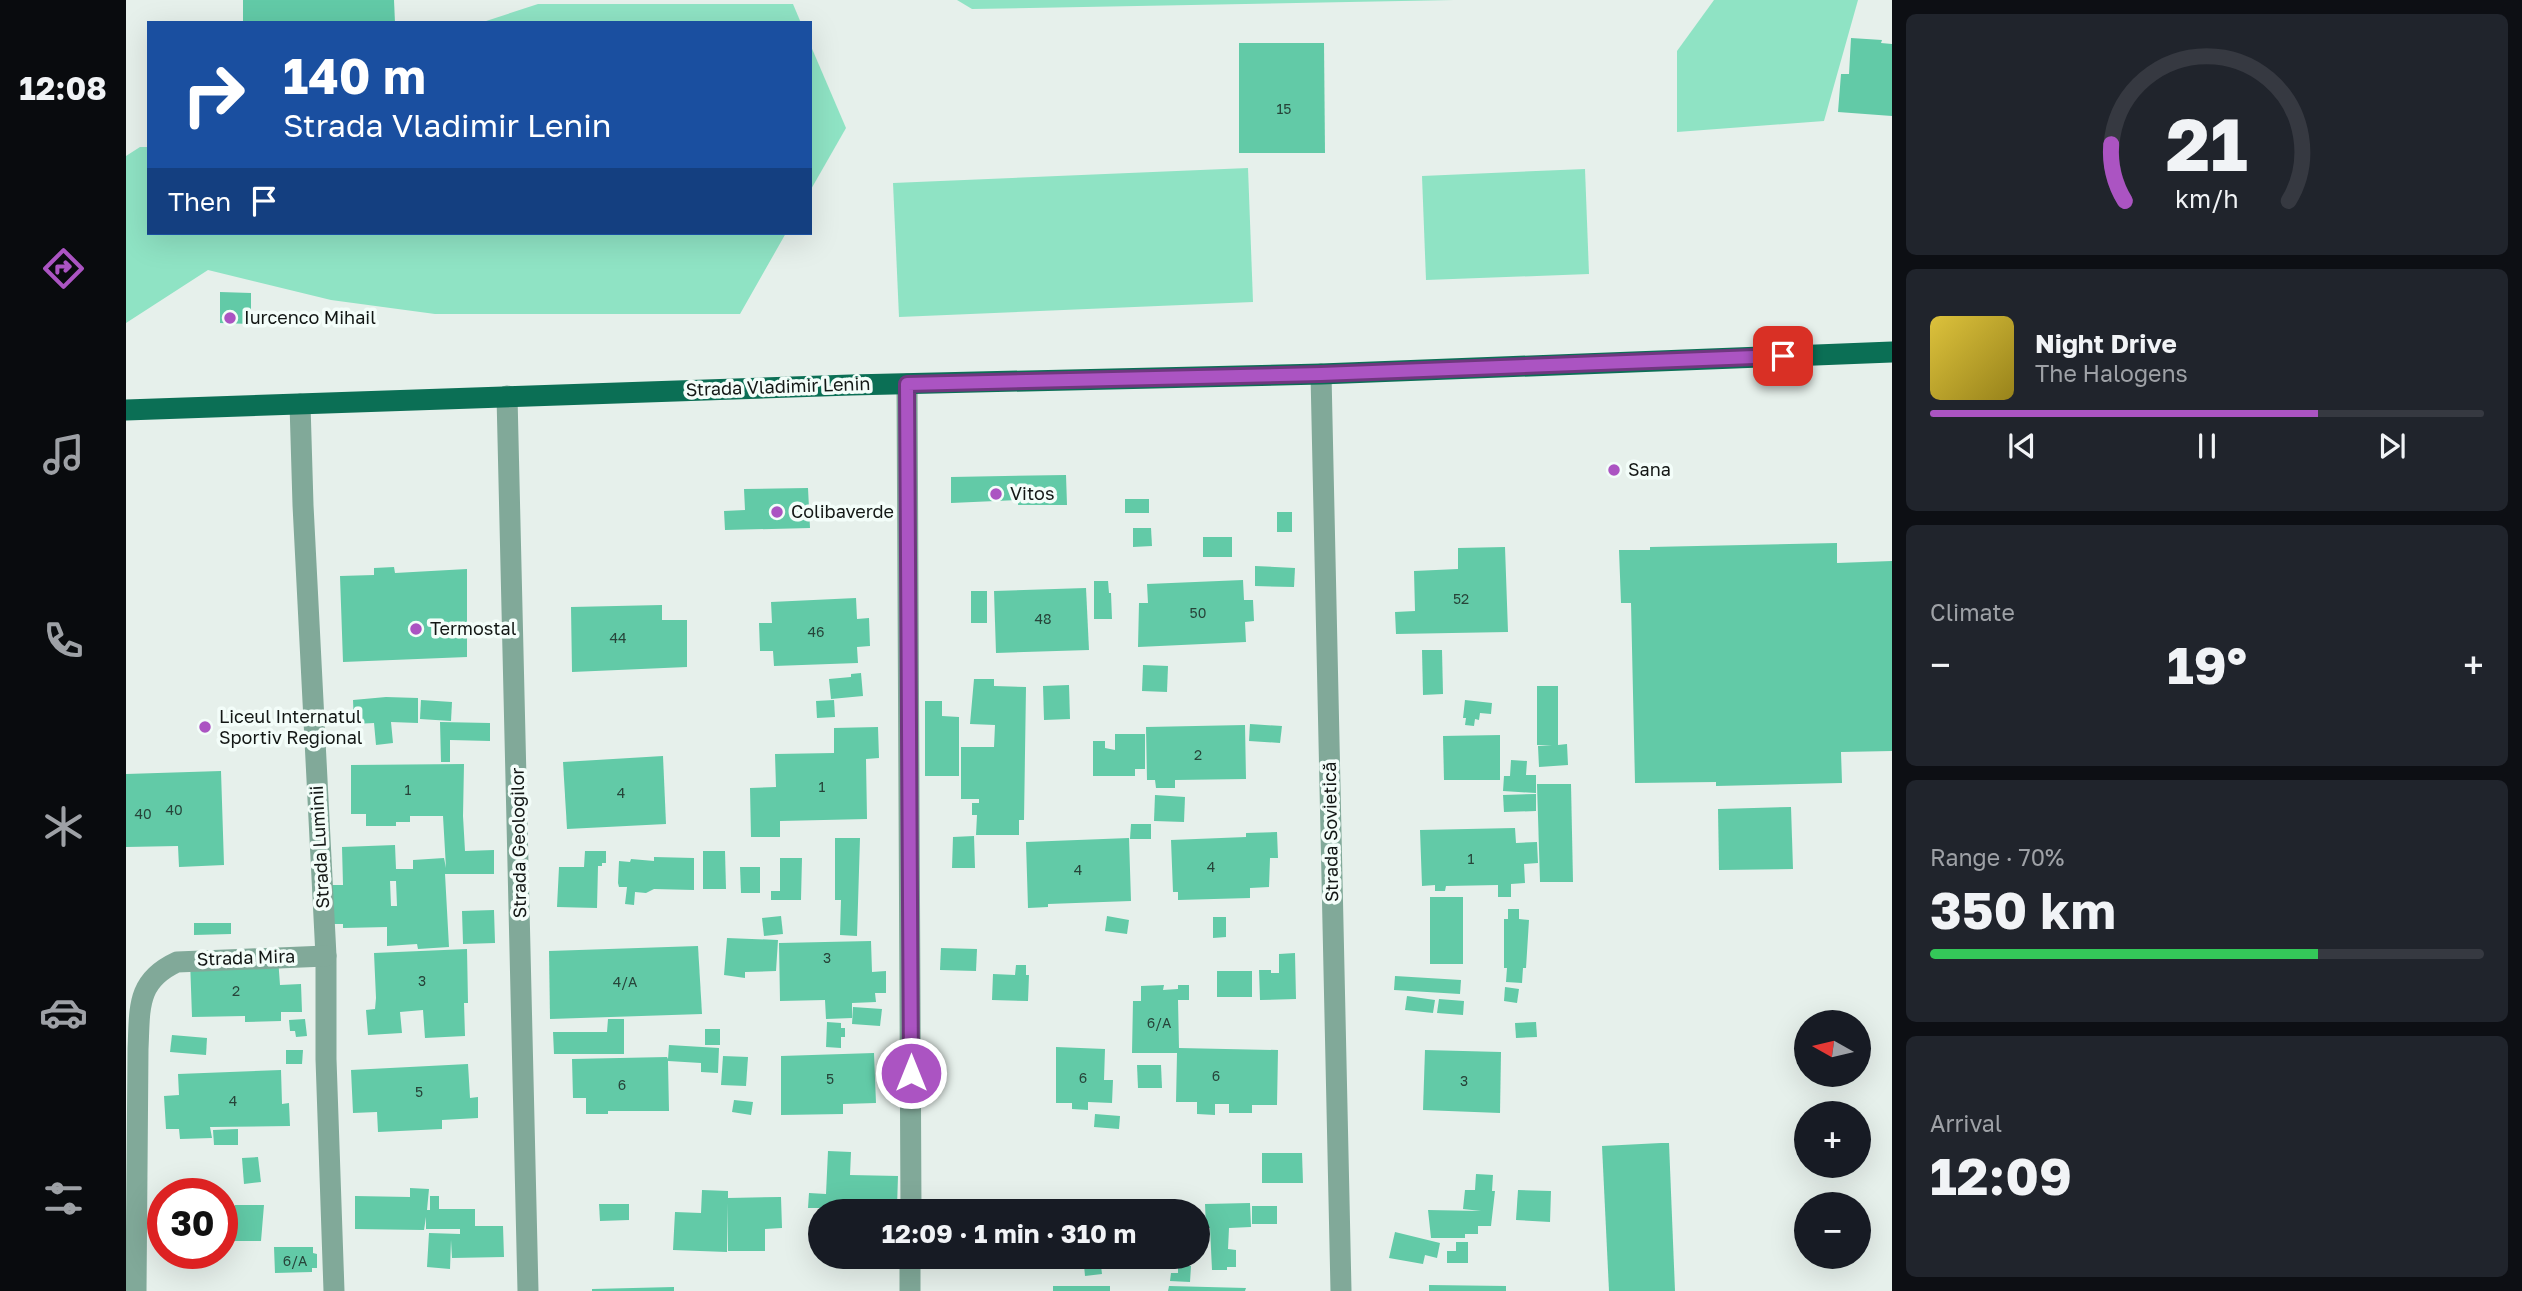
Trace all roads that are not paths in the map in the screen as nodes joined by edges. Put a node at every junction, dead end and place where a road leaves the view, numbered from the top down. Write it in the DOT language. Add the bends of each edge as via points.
graph roads {
  1 [pos="1892,352"];
  2 [pos="1321,374"];
  3 [pos="907,384"];
  4 [pos="508,396"];
  5 [pos="300,404"];
  6 [pos="126,410"];
  7 [pos="326,956"];
  8 [pos="911,1199"];
  9 [pos="911,1269"];
  10 [pos="136,1291"];
  11 [pos="334,1291"];
  12 [pos="528,1291"];
  13 [pos="910,1291"];
  14 [pos="1341,1291"];
  1 -- 2 [label="main road, Strada Vladimir Lenin"];
  2 -- 3 [label="main road, Strada Vladimir Lenin"];
  2 -- 14 [label="street, Strada Sovietică"];
  3 -- 4 [label="main road, Strada Vladimir Lenin"];
  3 -- 8 [label="street"];
  4 -- 5 [label="main road, Strada Vladimir Lenin"];
  4 -- 12 [label="street, Strada Geologilor"];
  5 -- 6 [label="main road, Strada Vladimir Lenin"];
  5 -- 7 [label="street, Strada Luminii"];
  7 -- 10 [label="street, Strada Mira" via="177,962 161,970 144,991 138,1049"];
  7 -- 11 [label="street, Strada Luminii"];
  9 -- 13 [label="street"];
}
